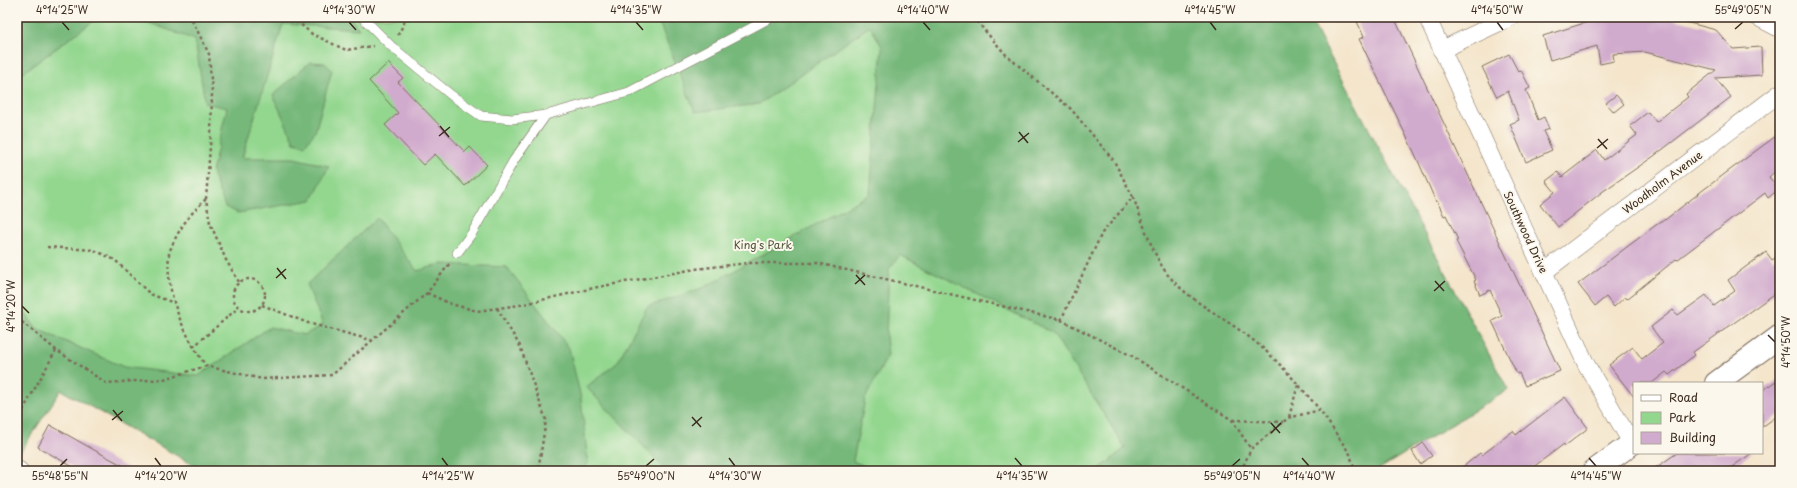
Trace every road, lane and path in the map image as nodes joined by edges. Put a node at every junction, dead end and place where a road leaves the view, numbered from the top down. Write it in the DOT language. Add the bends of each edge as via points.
graph roads {
  1 [pos="186,17"];
  2 [pos="292,17"];
  3 [pos="362,17"];
  4 [pos="407,17"];
  5 [pos="772,17"];
  6 [pos="973,17"];
  7 [pos="1427,17"];
  8 [pos="1511,17"];
  9 [pos="1757,17"];
  10 [pos="1780,29"];
  11 [pos="391,46"];
  12 [pos="1441,50"];
  13 [pos="1780,93"];
  14 [pos="546,115"];
  15 [pos="1133,197"];
  16 [pos="206,199"];
  17 [pos="47,247"];
  18 [pos="458,253"];
  19 [pos="1544,272"];
  20 [pos="239,282"];
  21 [pos="428,292"];
  22 [pos="175,303"];
  23 [pos="262,305"];
  24 [pos="238,308"];
  25 [pos="497,308"];
  26 [pos="17,318"];
  27 [pos="1061,320"];
  28 [pos="1780,336"];
  29 [pos="371,340"];
  30 [pos="193,347"];
  31 [pos="56,350"];
  32 [pos="206,366"];
  33 [pos="1717,382"];
  34 [pos="1298,385"];
  35 [pos="1320,410"];
  36 [pos="1288,418"];
  37 [pos="1232,420"];
  38 [pos="17,421"];
  39 [pos="1283,422"];
  40 [pos="1633,443"];
  41 [pos="1251,449"];
  42 [pos="17,469"];
  43 [pos="20,471"];
  44 [pos="538,471"];
  45 [pos="1241,471"];
  46 [pos="1355,471"];
  47 [pos="1594,471"];
  1 -- 16 [label="path" via="193,22 209,54 212,92"];
  2 -- 11 [label="path" via="312,34 346,50"];
  3 -- 11 [label="lane"];
  4 -- 11 [label="path"];
  5 -- 14 [label="lane" via="629,92"];
  6 -- 15 [label="path" via="1007,56 1071,109 1114,161"];
  7 -- 12 [label="street, Southwood Drive"];
  8 -- 12 [label="street"];
  9 -- 10 [label="street"];
  11 -- 14 [label="lane" via="481,116 512,119"];
  12 -- 19 [label="street, Southwood Drive"];
  13 -- 19 [label="street, Woodholm Avenue"];
  14 -- 18 [label="lane" via="514,160"];
  15 -- 27 [label="path" via="1102,233"];
  15 -- 34 [label="path" via="1149,239 1168,274 1183,290 1211,312 1246,334 1279,363"];
  16 -- 20 [label="path" via="210,223"];
  16 -- 22 [label="path" via="188,216 169,253 170,279"];
  17 -- 22 [label="path" via="94,250 115,260 150,294"];
  18 -- 21 [label="path"];
  19 -- 40 [label="street, Southwood Drive" via="1586,364"];
  20 -- 23 [label="path" via="249,279 259,282 265,295"];
  20 -- 24 [label="path" via="232,295"];
  21 -- 25 [label="path" via="451,304 477,312"];
  21 -- 29 [label="path"];
  22 -- 30 [label="path" via="178,318"];
  23 -- 24 [label="path" via="254,311"];
  23 -- 29 [label="path" via="308,323"];
  24 -- 30 [label="path"];
  25 -- 27 [label="path" via="695,270 748,263 817,263"];
  25 -- 44 [label="path" via="520,346 546,420"];
  26 -- 31 [label="path"];
  27 -- 37 [label="path" via="1132,356"];
  28 -- 33 [label="street"];
  29 -- 32 [label="path" via="332,375 262,379"];
  30 -- 32 [label="path"];
  31 -- 32 [label="path" via="106,382 164,379"];
  31 -- 38 [label="path"];
  34 -- 35 [label="path"];
  34 -- 36 [label="path"];
  35 -- 36 [label="path"];
  35 -- 46 [label="path" via="1350,454"];
  36 -- 39 [label="path"];
  37 -- 39 [label="path"];
  37 -- 41 [label="path"];
  39 -- 41 [label="path"];
  40 -- 47 [label="street"];
  41 -- 45 [label="path"];
  42 -- 43 [label="street"];
}
